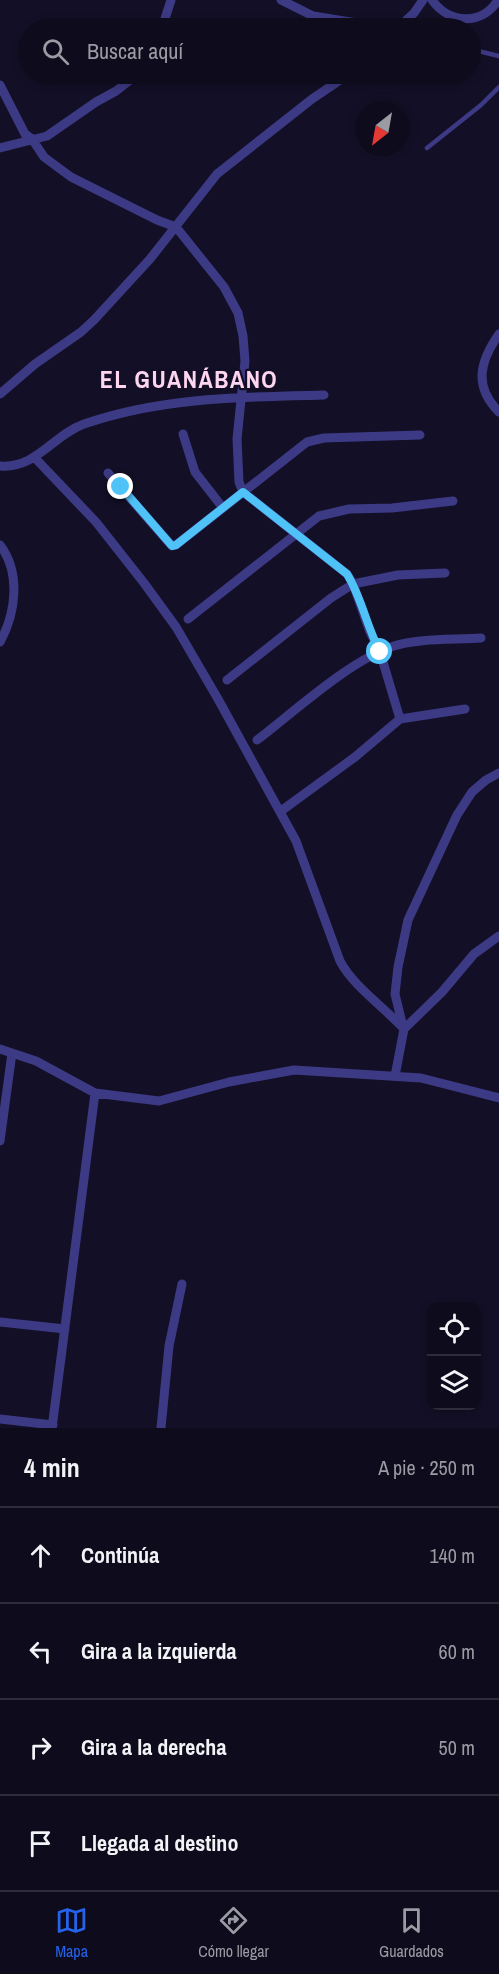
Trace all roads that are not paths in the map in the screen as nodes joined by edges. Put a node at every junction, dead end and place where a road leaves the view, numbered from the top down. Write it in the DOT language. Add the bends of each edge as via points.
graph roads {
  1 [pos="171,0"];
  2 [pos="281,0"];
  3 [pos="423,0"];
  4 [pos="432,0"];
  5 [pos="498,0"];
  6 [pos="453,17"];
  7 [pos="165,18"];
  8 [pos="326,18"];
  9 [pos="407,18"];
  10 [pos="457,18"];
  11 [pos="473,18"];
  12 [pos="481,52"];
  13 [pos="499,56"];
  14 [pos="126,84"];
  15 [pos="334,84"];
  16 [pos="0,85"];
  17 [pos="499,87"];
  18 [pos="32,139"];
  19 [pos="0,148"];
  20 [pos="427,148"];
  21 [pos="176,227"];
  22 [pos="499,334"];
  23 [pos="0,394"];
  24 [pos="324,395"];
  25 [pos="240,398"];
  26 [pos="499,412"];
  27 [pos="183,434"];
  28 [pos="420,435"];
  29 [pos="34,458"];
  30 [pos="0,466"];
  31 [pos="108,473"];
  32 [pos="243,492"];
  33 [pos="453,501"];
  34 [pos="223,508"];
  35 [pos="298,534"];
  36 [pos="0,545"];
  37 [pos="445,573"];
  38 [pos="353,584"];
  39 [pos="188,619"];
  40 [pos="481,638"];
  41 [pos="0,642"];
  42 [pos="380,652"];
  43 [pos="226,680"];
  44 [pos="465,709"];
  45 [pos="400,719"];
  46 [pos="257,740"];
  47 [pos="499,773"];
  48 [pos="280,812"];
  49 [pos="499,936"];
  50 [pos="404,1029"];
  51 [pos="0,1049"];
  52 [pos="12,1053"];
  53 [pos="395,1076"];
  54 [pos="95,1093"];
  55 [pos="499,1098"];
  56 [pos="0,1141"];
  57 [pos="182,1284"];
  58 [pos="0,1322"];
  59 [pos="65,1329"];
  60 [pos="0,1419"];
  61 [pos="53,1427"];
  62 [pos="161,1428"];
  1 -- 7 [label="street"];
  2 -- 8 [label="street"];
  3 -- 9 [label="street"];
  4 -- 6 [label="street"];
  5 -- 11 [label="street" via="491,9"];
  6 -- 10 [label="street"];
  12 -- 13 [label="lane"];
  14 -- 18 [label="street" via="47,136"];
  15 -- 21 [label="street" via="217,174"];
  16 -- 18 [label="street" via="20,126"];
  17 -- 20 [label="lane"];
  18 -- 19 [label="street"];
  18 -- 21 [label="street" via="44,157 71,177"];
  21 -- 23 [label="street" via="94,320"];
  21 -- 25 [label="street" via="224,286 238,313 244,361"];
  22 -- 26 [label="street" via="488,350 481,374 484,388"];
  24 -- 25 [label="street"];
  25 -- 29 [label="street" via="179,402 119,413 70,430"];
  25 -- 32 [label="street" via="237,439"];
  27 -- 34 [label="street" via="195,472"];
  28 -- 32 [label="street" via="307,442"];
  29 -- 30 [label="street" via="22,464"];
  29 -- 48 [label="street" via="96,522 176,627"];
  31 -- 34 [label="street" via="172,546"];
  32 -- 34 [label="street"];
  32 -- 35 [label="street"];
  33 -- 35 [label="street" via="330,512"];
  35 -- 38 [label="street" via="347,574"];
  35 -- 39 [label="street"];
  36 -- 41 [label="street" via="12,569 14,589 12,613"];
  37 -- 38 [label="street" via="398,575"];
  38 -- 42 [label="street"];
  38 -- 43 [label="street"];
  40 -- 42 [label="street" via="405,643"];
  42 -- 45 [label="street"];
  42 -- 46 [label="street" via="345,672"];
  44 -- 45 [label="street"];
  45 -- 48 [label="street"];
  47 -- 50 [label="street" via="472,792 457,815 408,920 395,994"];
  48 -- 50 [label="street" via="296,841 348,976"];
  49 -- 50 [label="street" via="474,954"];
  50 -- 53 [label="street"];
  51 -- 52 [label="street"];
  52 -- 54 [label="street" via="36,1061"];
  52 -- 56 [label="street"];
  53 -- 54 [label="street" via="294,1070 159,1101"];
  53 -- 55 [label="street" via="421,1078"];
  54 -- 59 [label="street"];
  57 -- 62 [label="street" via="169,1346"];
  58 -- 59 [label="street"];
  59 -- 61 [label="street"];
  60 -- 61 [label="street"];
}
